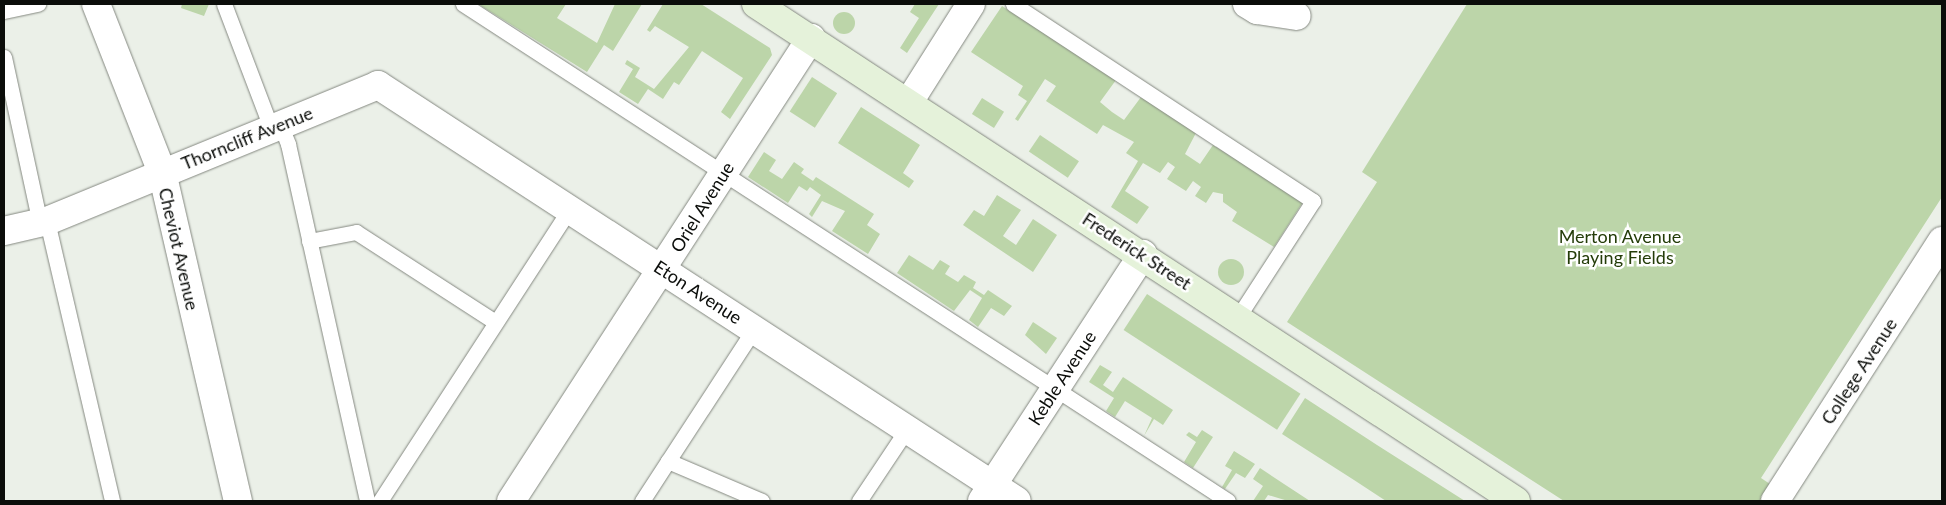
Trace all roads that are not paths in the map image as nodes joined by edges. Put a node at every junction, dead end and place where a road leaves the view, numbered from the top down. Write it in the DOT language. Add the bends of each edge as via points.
graph roads {
  1 [pos="38,4"];
  2 [pos="96,4"];
  3 [pos="224,4"];
  4 [pos="463,4"];
  5 [pos="756,4"];
  6 [pos="971,4"];
  7 [pos="1013,4"];
  8 [pos="1247,4"];
  9 [pos="4,11"];
  10 [pos="1298,16"];
  11 [pos="810,38"];
  12 [pos="4,58"];
  13 [pos="378,85"];
  14 [pos="909,102"];
  15 [pos="275,126"];
  16 [pos="725,171"];
  17 [pos="162,172"];
  18 [pos="569,210"];
  19 [pos="44,222"];
  20 [pos="4,231"];
  21 [pos="309,240"];
  22 [pos="1942,241"];
  23 [pos="1143,254"];
  24 [pos="663,269"];
  25 [pos="1238,317"];
  26 [pos="495,322"];
  27 [pos="754,329"];
  28 [pos="1056,388"];
  29 [pos="907,429"];
  30 [pos="668,461"];
  31 [pos="987,493"];
  32 [pos="1507,499"];
  33 [pos="112,501"];
  34 [pos="238,501"];
  35 [pos="367,501"];
  36 [pos="380,501"];
  37 [pos="511,501"];
  38 [pos="642,501"];
  39 [pos="762,501"];
  40 [pos="859,501"];
  41 [pos="1017,501"];
  42 [pos="1228,501"];
  43 [pos="1776,501"];
  1 -- 9 [label="lane"];
  2 -- 17 [label="street, Cheviot Avenue"];
  3 -- 15 [label="lane"];
  4 -- 16 [label="lane"];
  5 -- 11 [label="main road, Frederick Street"];
  6 -- 14 [label="street"];
  7 -- 25 [label="lane" via="1313,201"];
  8 -- 10 [label="street" via="1257,10"];
  11 -- 14 [label="main road, Frederick Street"];
  11 -- 16 [label="street, Oriel Avenue"];
  12 -- 19 [label="lane"];
  13 -- 15 [label="street, Thorncliff Avenue"];
  13 -- 18 [label="street, Eton Avenue"];
  14 -- 23 [label="main road, Frederick Street"];
  15 -- 17 [label="street, Thorncliff Avenue"];
  15 -- 21 [label="lane"];
  16 -- 24 [label="street, Oriel Avenue"];
  16 -- 28 [label="lane"];
  17 -- 19 [label="street, Thorncliff Avenue"];
  17 -- 34 [label="street, Cheviot Avenue"];
  18 -- 24 [label="street, Eton Avenue"];
  18 -- 26 [label="lane"];
  19 -- 20 [label="street, Thorncliff Avenue"];
  19 -- 33 [label="lane"];
  21 -- 26 [label="lane" via="356,232"];
  21 -- 35 [label="lane"];
  22 -- 43 [label="street, College Avenue"];
  23 -- 25 [label="main road, Frederick Street"];
  23 -- 28 [label="street, Keble Avenue"];
  24 -- 27 [label="street, Eton Avenue"];
  24 -- 37 [label="street, Oriel Avenue"];
  25 -- 32 [label="main road, Frederick Street"];
  26 -- 36 [label="lane"];
  27 -- 29 [label="street, Eton Avenue"];
  27 -- 30 [label="lane"];
  28 -- 31 [label="street, Keble Avenue"];
  28 -- 42 [label="lane"];
  29 -- 31 [label="street, Eton Avenue"];
  29 -- 40 [label="lane"];
  30 -- 38 [label="lane"];
  30 -- 39 [label="lane"];
  31 -- 41 [label="street, Eton Avenue"];
}
